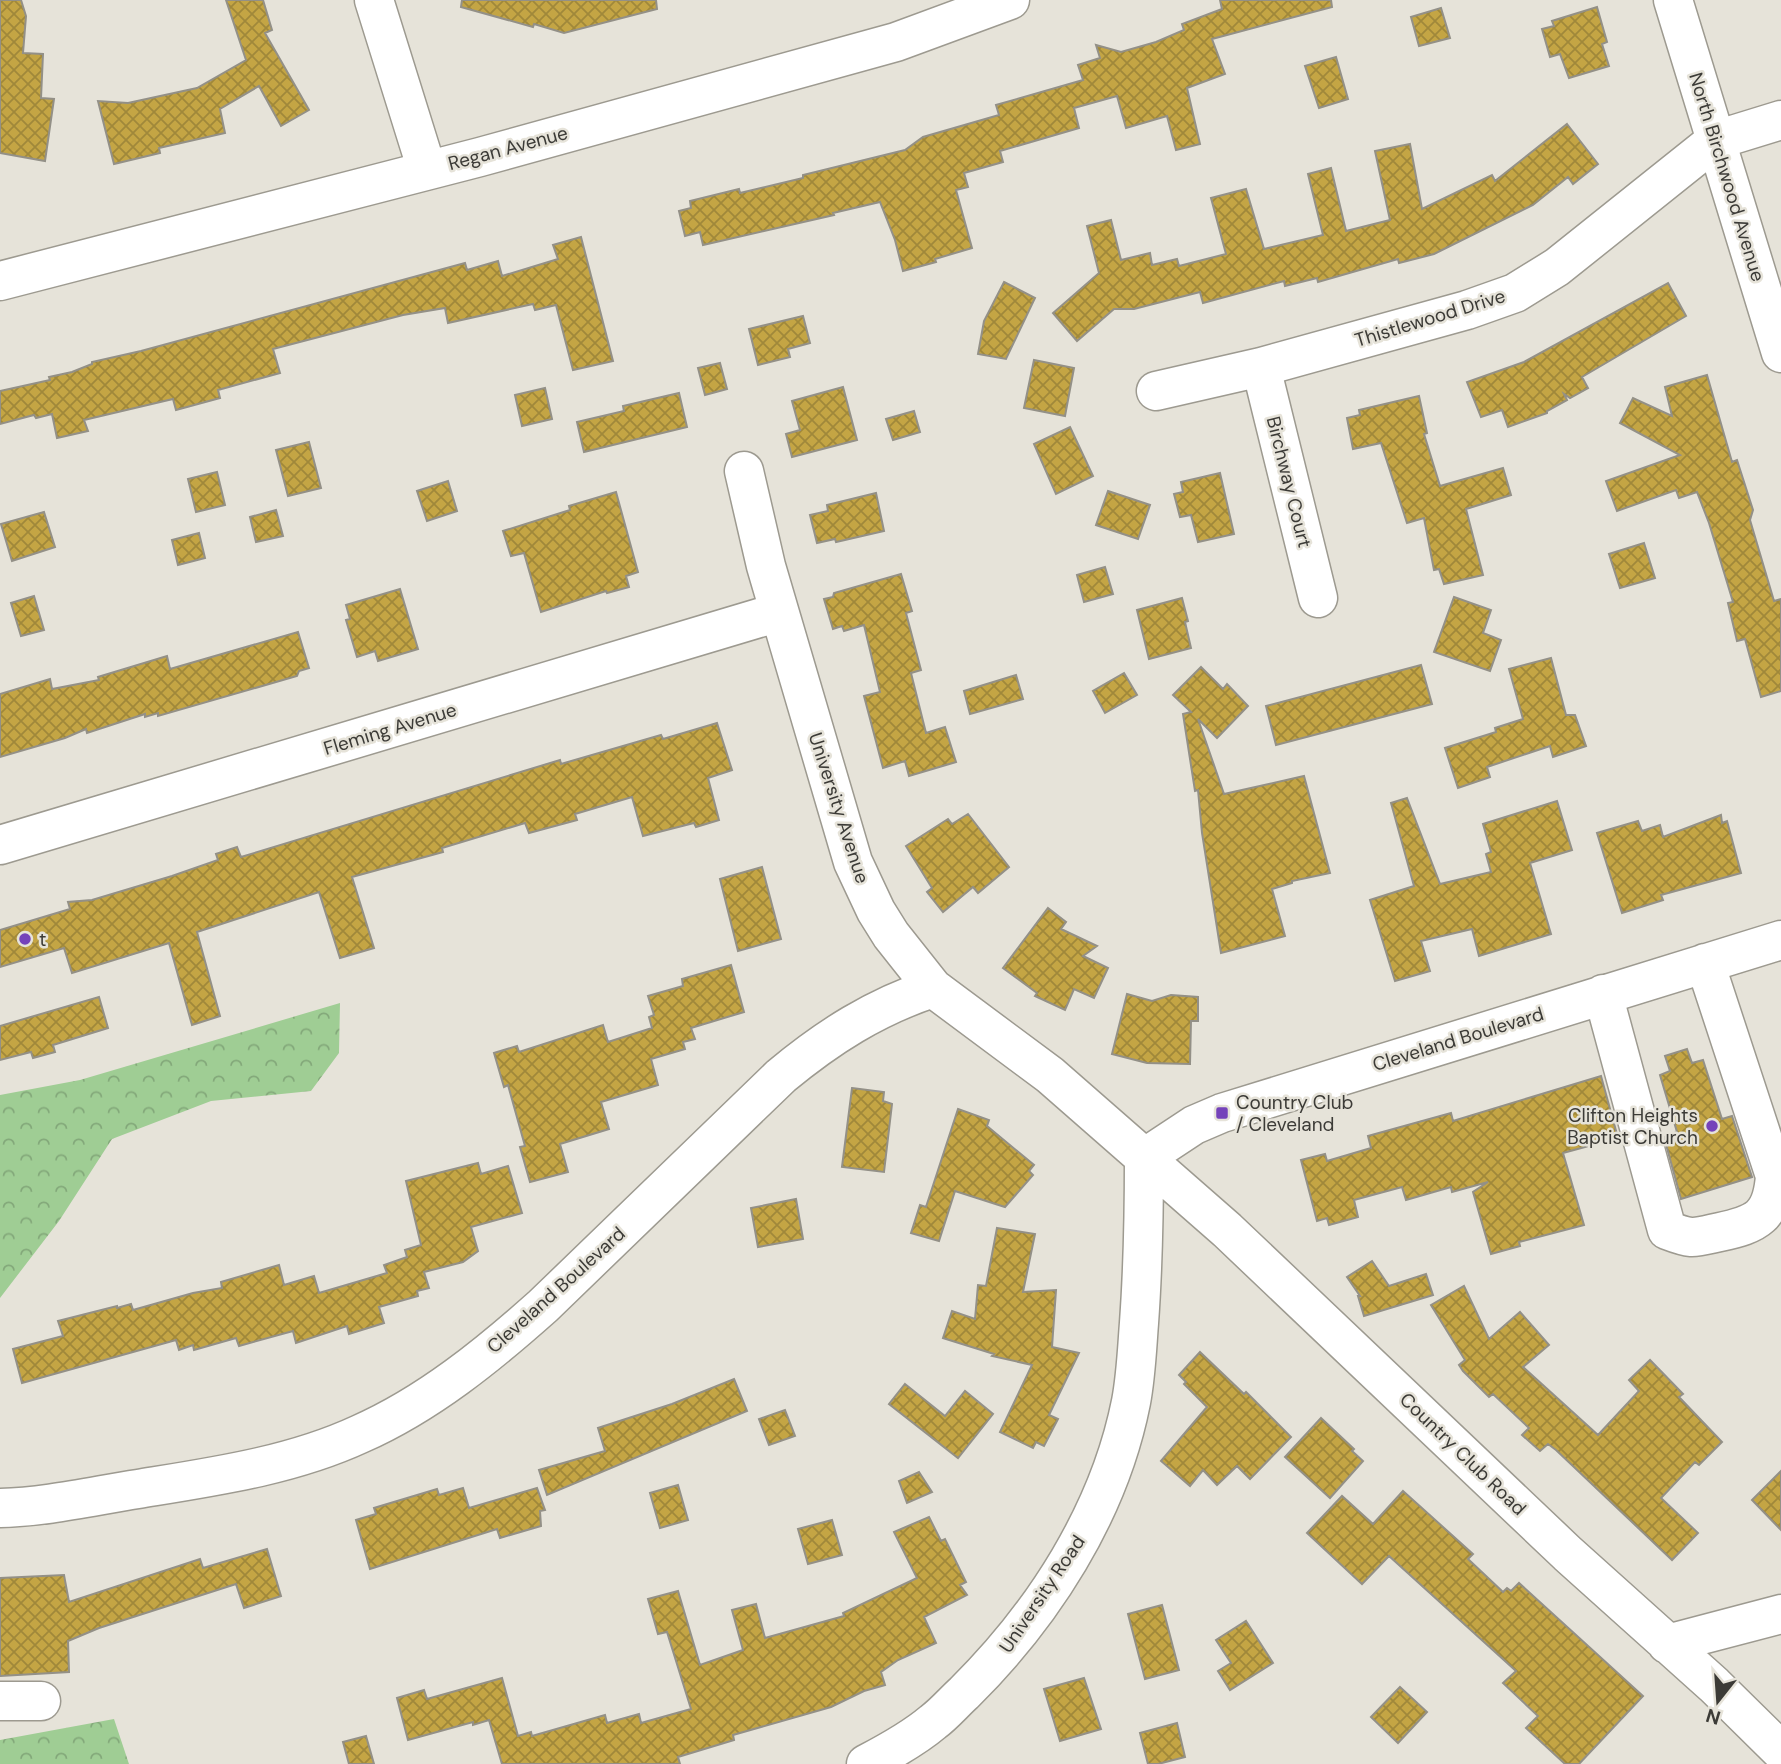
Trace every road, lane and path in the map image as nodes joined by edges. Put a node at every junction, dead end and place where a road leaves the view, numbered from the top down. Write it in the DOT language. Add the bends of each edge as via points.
graph roads {
  1 [pos="374,0"];
  2 [pos="1010,0"];
  3 [pos="1673,0"];
  4 [pos="1781,120"];
  5 [pos="1716,140"];
  6 [pos="427,170"];
  7 [pos="0,281"];
  8 [pos="1781,353"];
  9 [pos="1261,367"];
  10 [pos="1156,391"];
  11 [pos="744,471"];
  12 [pos="1318,598"];
  13 [pos="779,612"];
  14 [pos="0,845"];
  15 [pos="1781,940"];
  16 [pos="1704,962"];
  17 [pos="933,988"];
  18 [pos="1604,994"];
  19 [pos="1144,1158"];
  20 [pos="0,1508"];
  21 [pos="1781,1614"];
  22 [pos="1667,1644"];
  23 [pos="0,1701"];
  24 [pos="41,1701"];
  25 [pos="1781,1751"];
  26 [pos="866,1764"];
  1 -- 6 [label="street"];
  2 -- 6 [label="street, Regan Avenue" via="897,42"];
  3 -- 5 [label="street, North Birchwood Avenue"];
  4 -- 5 [label="street, Thistlewood Drive"];
  5 -- 8 [label="street, North Birchwood Avenue"];
  5 -- 9 [label="street, Thistlewood Drive" via="1557,267 1515,293"];
  6 -- 7 [label="street, Regan Avenue"];
  9 -- 10 [label="street, Thistlewood Drive"];
  9 -- 12 [label="street, Birchway Court"];
  11 -- 13 [label="street, University Avenue"];
  13 -- 14 [label="street, Fleming Avenue"];
  13 -- 17 [label="street, University Avenue" via="853,862 891,935"];
  15 -- 16 [label="street, Cleveland Boulevard"];
  16 -- 18 [label="street, Cleveland Boulevard"];
  16 -- 18 [label="street" via="1775,1176 1774,1196 1749,1226 1689,1238 1667,1230"];
  17 -- 19 [label="street, University Avenue" via="1050,1075"];
  17 -- 20 [label="street, Cleveland Boulevard" via="849,1025 811,1051 535,1314 415,1406 304,1456 200,1479"];
  18 -- 19 [label="street, Cleveland Boulevard" via="1222,1113 1194,1125"];
  19 -- 22 [label="street, Country Club Road" via="1227,1230"];
  19 -- 26 [label="street, University Road" via="1136,1373 1109,1479 1077,1545 1000,1657 934,1722"];
  21 -- 22 [label="street"];
  22 -- 25 [label="street, Country Club Road"];
  23 -- 24 [label="street"];
}
